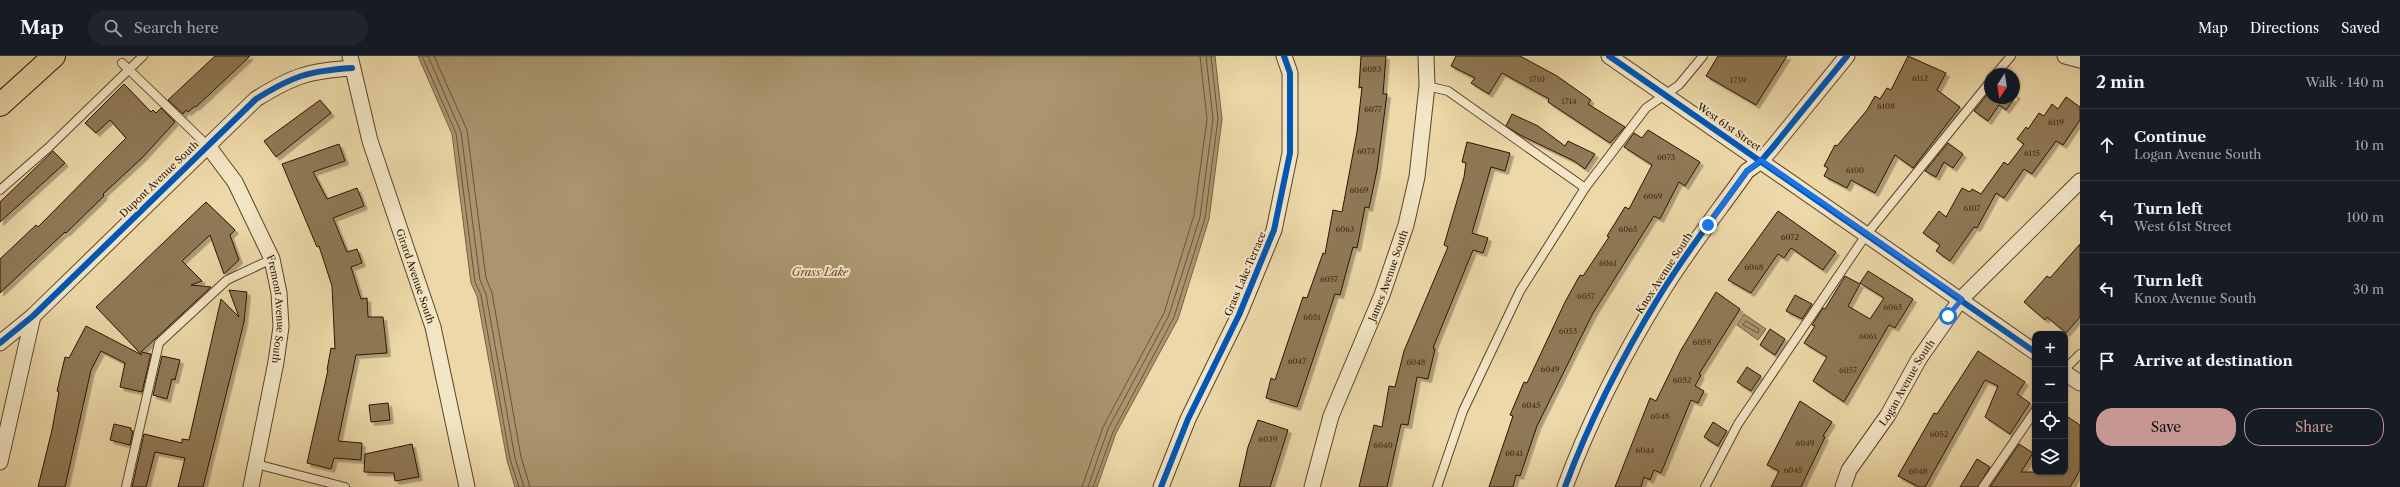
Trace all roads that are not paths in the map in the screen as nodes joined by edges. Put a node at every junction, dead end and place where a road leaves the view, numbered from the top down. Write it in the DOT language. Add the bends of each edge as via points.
graph roads {
  1 [pos="54,56"];
  2 [pos="143,56"];
  3 [pos="1284,56"];
  4 [pos="1426,56"];
  5 [pos="1609,56"];
  6 [pos="1703,56"];
  7 [pos="1847,56"];
  8 [pos="2011,56"];
  9 [pos="2065,56"];
  10 [pos="2080,60"];
  11 [pos="351,62"];
  12 [pos="122,63"];
  13 [pos="2001,68"];
  14 [pos="129,70"];
  15 [pos="1427,86"];
  16 [pos="1984,89"];
  17 [pos="1665,95"];
  18 [pos="0,106"];
  19 [pos="208,146"];
  20 [pos="1761,160"];
  21 [pos="2080,181"];
  22 [pos="1586,188"];
  23 [pos="0,190"];
  24 [pos="1866,235"];
  25 [pos="272,259"];
  26 [pos="1962,299"];
  27 [pos="33,316"];
  28 [pos="0,343"];
  29 [pos="2032,350"];
  30 [pos="2080,354"];
  31 [pos="2067,367"];
  32 [pos="2068,375"];
  33 [pos="2080,383"];
  34 [pos="2032,415"];
  35 [pos="0,462"];
  36 [pos="256,464"];
  37 [pos="126,487"];
  38 [pos="251,487"];
  39 [pos="345,487"];
  40 [pos="467,487"];
  41 [pos="1161,487"];
  42 [pos="1312,487"];
  43 [pos="1437,487"];
  44 [pos="1565,487"];
  45 [pos="1705,487"];
  46 [pos="1843,487"];
  47 [pos="1983,487"];
  1 -- 18 [label="highway"];
  2 -- 14 [label="lane"];
  3 -- 41 [label="street, Grass Lake Terrace" via="1290,73 1290,154 1274,230 1239,315 1188,419"];
  4 -- 15 [label="street, James Avenue South"];
  5 -- 17 [label="street, West 61st Street"];
  6 -- 17 [label="lane" via="1679,85"];
  7 -- 20 [label="street, Knox Avenue South"];
  8 -- 13 [label="lane"];
  9 -- 10 [label="street"];
  11 -- 19 [label="street, Dupont Avenue South" via="285,81 256,99"];
  11 -- 40 [label="street, Girard Avenue South" via="370,142 433,327"];
  12 -- 14 [label="lane"];
  14 -- 19 [label="lane"];
  14 -- 23 [label="lane"];
  15 -- 22 [label="lane" via="1448,90"];
  15 -- 42 [label="street, James Avenue South" via="1417,177 1406,225 1379,302 1331,416"];
  16 -- 24 [label="lane"];
  17 -- 20 [label="street, West 61st Street"];
  17 -- 22 [label="lane" via="1646,108"];
  19 -- 25 [label="street, Fremont Avenue South" via="235,182"];
  19 -- 27 [label="street, Dupont Avenue South"];
  20 -- 24 [label="street, West 61st Street"];
  20 -- 44 [label="street, Knox Avenue South" via="1747,171 1660,294 1618,366 1583,436"];
  21 -- 26 [label="street, Logan Avenue South"];
  22 -- 43 [label="lane" via="1520,291 1463,411"];
  24 -- 26 [label="street, West 61st Street"];
  24 -- 45 [label="lane" via="1738,424"];
  25 -- 36 [label="street, Fremont Avenue South" via="281,327"];
  25 -- 37 [label="lane" via="227,280 159,344"];
  26 -- 29 [label="street, West 61st Street"];
  26 -- 46 [label="street, Logan Avenue South" via="1919,359 1888,415 1849,470"];
  27 -- 28 [label="street, Dupont Avenue South"];
  27 -- 35 [label="street"];
  30 -- 31 [label="lane"];
  32 -- 33 [label="street"];
  34 -- 47 [label="lane"];
  36 -- 38 [label="street, Fremont Avenue South"];
  36 -- 39 [label="lane"];
}
